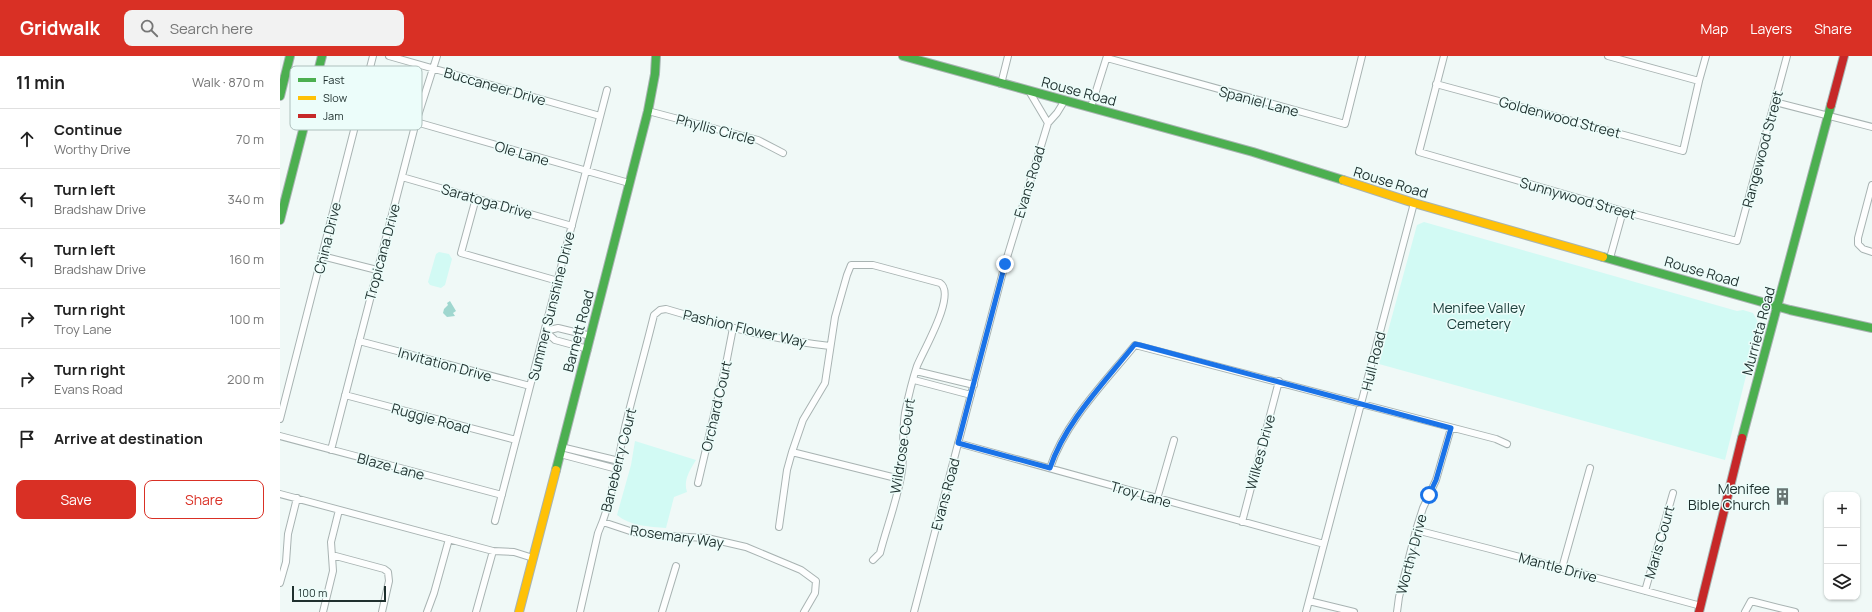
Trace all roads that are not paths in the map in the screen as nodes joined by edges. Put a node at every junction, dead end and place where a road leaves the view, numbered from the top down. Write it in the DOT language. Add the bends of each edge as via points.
graph roads {
  1 [pos="290,56"];
  2 [pos="322,56"];
  3 [pos="373,56"];
  4 [pos="389,56"];
  5 [pos="437,56"];
  6 [pos="656,56"];
  7 [pos="903,56"];
  8 [pos="1008,56"];
  9 [pos="1362,56"];
  10 [pos="1444,56"];
  11 [pos="1608,56"];
  12 [pos="1706,56"];
  13 [pos="1787,56"];
  14 [pos="1844,56"];
  15 [pos="1107,57"];
  16 [pos="319,66"];
  17 [pos="370,66"];
  18 [pos="433,68"];
  19 [pos="1698,81"];
  20 [pos="1001,84"];
  21 [pos="1436,84"];
  22 [pos="607,90"];
  23 [pos="1029,91"];
  24 [pos="280,96"];
  25 [pos="1064,100"];
  26 [pos="1775,102"];
  27 [pos="422,103"];
  28 [pos="1091,107"];
  29 [pos="648,111"];
  30 [pos="600,116"];
  31 [pos="1829,116"];
  32 [pos="1048,123"];
  33 [pos="422,124"];
  34 [pos="1872,127"];
  35 [pos="303,130"];
  36 [pos="354,130"];
  37 [pos="414,130"];
  38 [pos="783,153"];
  39 [pos="586,171"];
  40 [pos="402,177"];
  41 [pos="629,183"];
  42 [pos="1872,185"];
  43 [pos="476,198"];
  44 [pos="1414,203"];
  45 [pos="1623,211"];
  46 [pos="280,220"];
  47 [pos="572,226"];
  48 [pos="1737,241"];
  49 [pos="1872,252"];
  50 [pos="322,256"];
  51 [pos="1610,258"];
  52 [pos="377,270"];
  53 [pos="558,280"];
  54 [pos="1779,306"];
  55 [pos="660,310"];
  56 [pos="733,328"];
  57 [pos="1872,328"];
  58 [pos="545,331"];
  59 [pos="591,336"];
  60 [pos="359,341"];
  61 [pos="830,346"];
  62 [pos="588,349"];
  63 [pos="916,371"];
  64 [pos="914,380"];
  65 [pos="1279,382"];
  66 [pos="974,385"];
  67 [pos="530,386"];
  68 [pos="345,395"];
  69 [pos="971,395"];
  70 [pos="1362,404"];
  71 [pos="280,419"];
  72 [pos="1451,428"];
  73 [pos="280,436"];
  74 [pos="516,440"];
  75 [pos="1174,440"];
  76 [pos="958,443"];
  77 [pos="1506,444"];
  78 [pos="331,450"];
  79 [pos="561,450"];
  80 [pos="792,452"];
  81 [pos="620,461"];
  82 [pos="1050,468"];
  83 [pos="1590,468"];
  84 [pos="617,469"];
  85 [pos="900,479"];
  86 [pos="698,483"];
  87 [pos="1672,493"];
  88 [pos="280,494"];
  89 [pos="502,495"];
  90 [pos="297,498"];
  91 [pos="1157,499"];
  92 [pos="339,510"];
  93 [pos="495,521"];
  94 [pos="603,522"];
  95 [pos="1242,522"];
  96 [pos="779,527"];
  97 [pos="1416,530"];
  98 [pos="449,539"];
  99 [pos="1324,544"];
  100 [pos="493,551"];
  101 [pos="332,556"];
  102 [pos="533,558"];
  103 [pos="873,560"];
  104 [pos="676,566"];
  105 [pos="1562,568"];
  106 [pos="280,583"];
  107 [pos="1645,591"];
  108 [pos="1309,602"];
  109 [pos="1700,609"];
  110 [pos="323,612"];
  111 [pos="382,612"];
  112 [pos="427,612"];
  113 [pos="476,612"];
  114 [pos="519,612"];
  115 [pos="580,612"];
  116 [pos="662,612"];
  117 [pos="804,612"];
  118 [pos="914,612"];
  119 [pos="1306,612"];
  120 [pos="1354,612"];
  121 [pos="1397,612"];
  122 [pos="1746,612"];
  123 [pos="1795,612"];
  1 -- 24 [label="main road"];
  2 -- 16 [label="main road"];
  3 -- 17 [label="street, China Drive"];
  4 -- 18 [label="street, Buccaneer Drive"];
  5 -- 18 [label="street, Tropicana Drive"];
  6 -- 29 [label="main road, Barnett Road"];
  7 -- 20 [label="main road, Rouse Road"];
  8 -- 20 [label="street"];
  9 -- 15 [label="street, Spaniel Lane" via="1344,124"];
  10 -- 21 [label="street"];
  11 -- 19 [label="street"];
  12 -- 19 [label="street"];
  13 -- 26 [label="street, Rangewood Street"];
  14 -- 31 [label="main road, Murrieta Road"];
  15 -- 28 [label="street"];
  18 -- 27 [label="street, Tropicana Drive"];
  18 -- 30 [label="street, Buccaneer Drive"];
  19 -- 21 [label="street, Goldenwood Street" via="1683,151"];
  20 -- 23 [label="main road, Rouse Road"];
  21 -- 45 [label="street, Sunnywood Street" via="1419,152"];
  22 -- 30 [label="street, Summer Sunshine Drive"];
  23 -- 25 [label="main road, Rouse Road"];
  23 -- 32 [label="street"];
  25 -- 28 [label="main road, Rouse Road"];
  25 -- 32 [label="street, Evans Road"];
  26 -- 31 [label="street"];
  26 -- 48 [label="street, Rangewood Street"];
  28 -- 44 [label="main road, Rouse Road" via="1253,152"];
  29 -- 38 [label="street, Phyllis Circle" via="758,140"];
  29 -- 41 [label="main road, Barnett Road"];
  30 -- 39 [label="street, Summer Sunshine Drive"];
  31 -- 34 [label="street"];
  31 -- 54 [label="main road, Murrieta Road"];
  32 -- 66 [label="street, Evans Road" via="1005,264"];
  33 -- 39 [label="street, Ole Lane"];
  35 -- 46 [label="main road"];
  36 -- 50 [label="street, China Drive"];
  37 -- 40 [label="street, Tropicana Drive"];
  39 -- 41 [label="street, Ole Lane"];
  39 -- 47 [label="street, Summer Sunshine Drive"];
  40 -- 43 [label="street, Saratoga Drive"];
  40 -- 52 [label="street, Tropicana Drive"];
  41 -- 59 [label="main road, Barnett Road"];
  42 -- 49 [label="street" via="1858,244 1863,250"];
  43 -- 47 [label="street, Saratoga Drive"];
  43 -- 53 [label="street" via="461,252"];
  44 -- 51 [label="main road, Rouse Road"];
  44 -- 70 [label="street, Hull Road"];
  45 -- 48 [label="street, Sunnywood Street"];
  45 -- 51 [label="street"];
  47 -- 53 [label="street, Summer Sunshine Drive"];
  50 -- 52 [label="street"];
  50 -- 71 [label="street, China Drive"];
  51 -- 54 [label="main road, Rouse Road"];
  52 -- 60 [label="street, Tropicana Drive"];
  53 -- 58 [label="street, Summer Sunshine Drive"];
  54 -- 57 [label="main road, Rouse Road"];
  54 -- 109 [label="main road, Murrieta Road" via="1739,450"];
  55 -- 56 [label="street, Pashion Flower Way" via="666,309"];
  55 -- 81 [label="street, Baneberry Court" via="654,315 625,428"];
  56 -- 61 [label="street, Pashion Flower Way"];
  56 -- 86 [label="street, Orchard Court"];
  58 -- 59 [label="street" via="558,328"];
  58 -- 62 [label="street" via="555,340"];
  58 -- 67 [label="street, Summer Sunshine Drive"];
  59 -- 62 [label="main road, Barnett Road"];
  60 -- 67 [label="street, Invitation Drive"];
  60 -- 68 [label="street, Tropicana Drive"];
  61 -- 63 [label="street, Wildrose Court" via="837,310 851,265 873,265 940,283 946,291 940,316"];
  61 -- 80 [label="street" via="825,383 803,420"];
  62 -- 79 [label="main road, Barnett Road"];
  63 -- 64 [label="street, Wildrose Court"];
  63 -- 66 [label="street"];
  64 -- 69 [label="street"];
  64 -- 85 [label="street, Wildrose Court" via="905,413"];
  65 -- 70 [label="street"];
  65 -- 82 [label="street" via="1135,344 1072,424 1054,455"];
  65 -- 95 [label="street, Wilkes Drive"];
  66 -- 69 [label="street, Evans Road"];
  67 -- 74 [label="street, Summer Sunshine Drive"];
  68 -- 74 [label="street, Ruggie Road"];
  68 -- 78 [label="street, Tropicana Drive"];
  69 -- 76 [label="street, Evans Road"];
  70 -- 72 [label="street"];
  70 -- 99 [label="street, Hull Road"];
  72 -- 77 [label="street"];
  72 -- 97 [label="street, Worthy Drive" via="1436,480 1422,508"];
  73 -- 78 [label="street, Blaze Lane"];
  74 -- 89 [label="street, Summer Sunshine Drive"];
  75 -- 91 [label="street"];
  76 -- 82 [label="street, Troy Lane"];
  76 -- 118 [label="street, Evans Road"];
  78 -- 89 [label="street, Blaze Lane"];
  79 -- 81 [label="street"];
  79 -- 84 [label="street"];
  79 -- 102 [label="main road, Barnett Road"];
  80 -- 85 [label="street"];
  80 -- 96 [label="street"];
  81 -- 84 [label="street, Baneberry Court"];
  82 -- 91 [label="street, Troy Lane"];
  83 -- 105 [label="street"];
  84 -- 94 [label="street, Baneberry Court"];
  85 -- 103 [label="street, Wildrose Court" via="880,553"];
  87 -- 107 [label="street, Maris Court"];
  88 -- 90 [label="street"];
  89 -- 93 [label="street, Summer Sunshine Drive"];
  90 -- 92 [label="street"];
  90 -- 106 [label="street"];
  91 -- 95 [label="street, Troy Lane"];
  92 -- 98 [label="street"];
  92 -- 101 [label="street" via="331,542"];
  94 -- 115 [label="street, Baneberry Court" via="598,533"];
  94 -- 117 [label="street, Rosemary Way" via="633,532 707,538 746,547 801,570 816,581 814,593"];
  95 -- 99 [label="street, Troy Lane"];
  97 -- 105 [label="street, Mantle Drive"];
  97 -- 121 [label="street, Worthy Drive"];
  98 -- 100 [label="street"];
  98 -- 112 [label="street"];
  99 -- 108 [label="street, Hull Road"];
  100 -- 102 [label="street" via="514,552"];
  100 -- 113 [label="street"];
  101 -- 110 [label="street" via="333,571"];
  101 -- 111 [label="street" via="388,572 390,581"];
  102 -- 114 [label="main road, Barnett Road"];
  104 -- 116 [label="street"];
  105 -- 107 [label="street, Mantle Drive"];
  107 -- 109 [label="street, Mantle Drive"];
  108 -- 119 [label="street, Hull Road"];
  108 -- 120 [label="street"];
  122 -- 123 [label="street" via="1751,601"];
}
